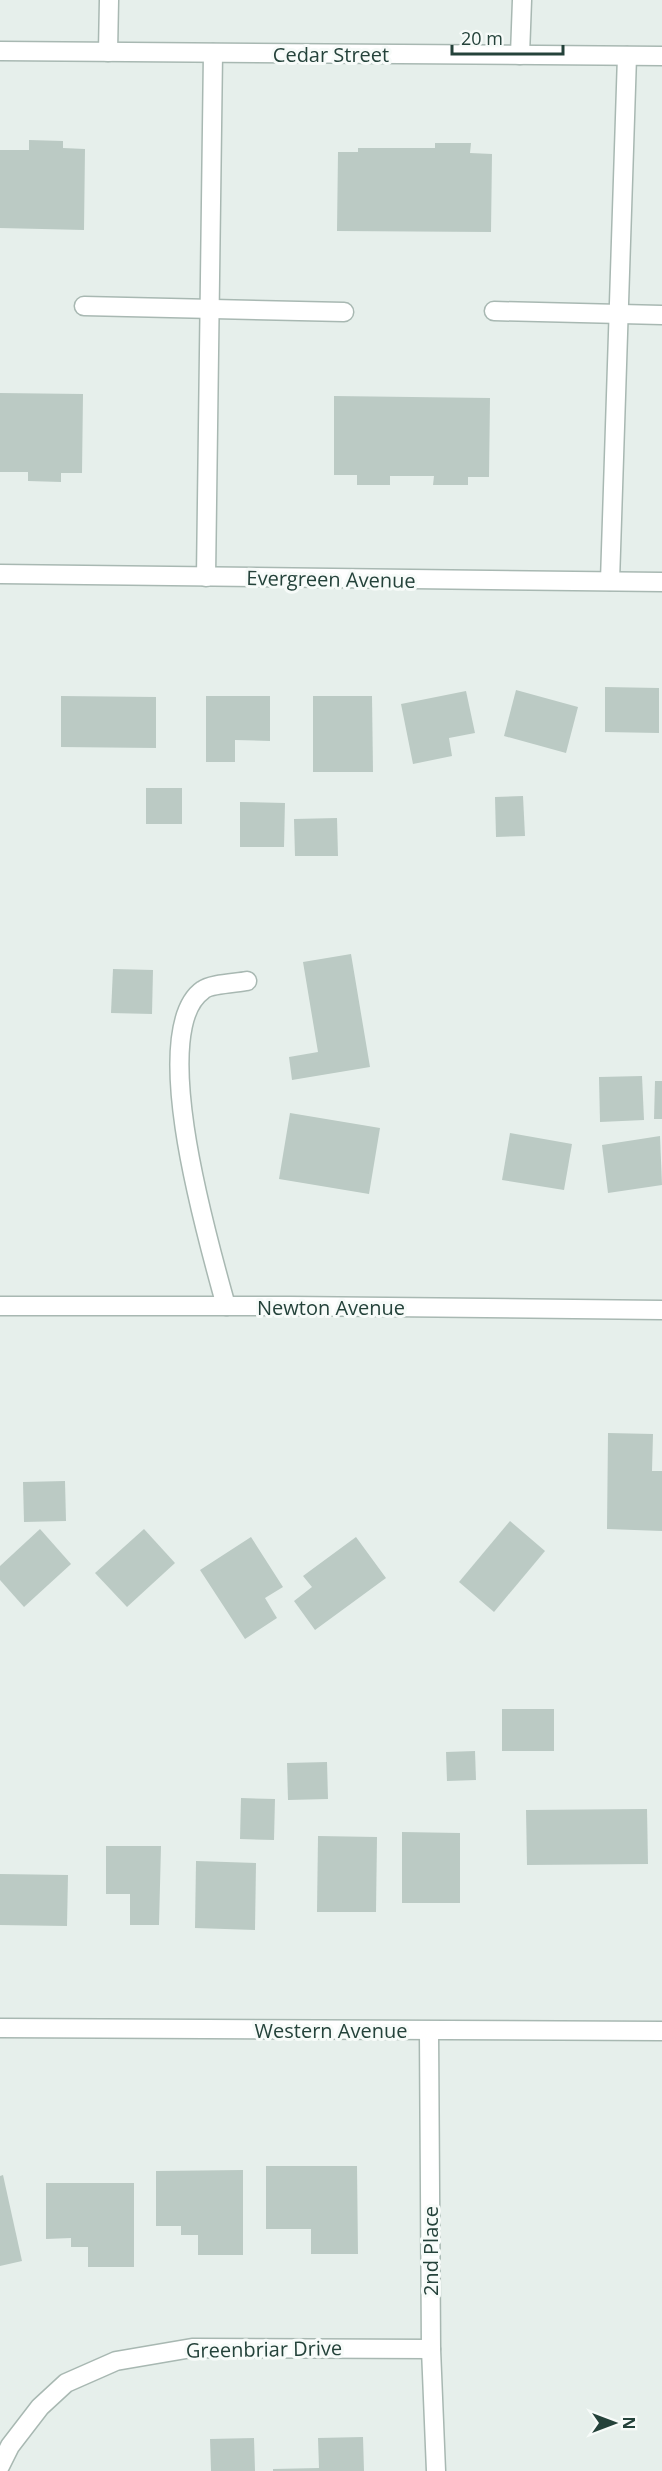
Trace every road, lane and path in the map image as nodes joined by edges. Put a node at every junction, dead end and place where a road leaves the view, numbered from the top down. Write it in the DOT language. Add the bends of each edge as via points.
graph roads {
  1 [pos="109,0"];
  2 [pos="522,0"];
  3 [pos="0,51"];
  4 [pos="108,52"];
  5 [pos="213,53"];
  6 [pos="520,55"];
  7 [pos="627,56"];
  8 [pos="662,56"];
  9 [pos="84,306"];
  10 [pos="209,309"];
  11 [pos="494,311"];
  12 [pos="344,312"];
  13 [pos="620,315"];
  14 [pos="662,315"];
  15 [pos="0,574"];
  16 [pos="206,577"];
  17 [pos="610,581"];
  18 [pos="662,582"];
  19 [pos="247,981"];
  20 [pos="0,1306"];
  21 [pos="226,1306"];
  22 [pos="662,1310"];
  23 [pos="0,2028"];
  24 [pos="429,2031"];
  25 [pos="662,2031"];
  26 [pos="431,2349"];
  27 [pos="0,2466"];
  28 [pos="436,2471"];
  1 -- 4 [label="street"];
  2 -- 6 [label="street"];
  3 -- 4 [label="street, Cedar Street"];
  4 -- 5 [label="street, Cedar Street"];
  5 -- 6 [label="street, Cedar Street"];
  5 -- 10 [label="street"];
  6 -- 7 [label="street, Cedar Street"];
  7 -- 8 [label="street, Cedar Street"];
  7 -- 13 [label="street"];
  9 -- 10 [label="street"];
  10 -- 12 [label="street"];
  10 -- 16 [label="street"];
  11 -- 13 [label="street"];
  13 -- 14 [label="street"];
  13 -- 17 [label="street"];
  15 -- 16 [label="street, Evergreen Avenue"];
  16 -- 17 [label="street, Evergreen Avenue"];
  17 -- 18 [label="street, Evergreen Avenue"];
  19 -- 21 [label="street" via="204,988 192,1000 180,1027 185,1137"];
  20 -- 21 [label="street, Newton Avenue"];
  21 -- 22 [label="street, Newton Avenue"];
  23 -- 24 [label="street, Western Avenue"];
  24 -- 25 [label="street, Western Avenue"];
  24 -- 26 [label="street, 2nd Place"];
  26 -- 27 [label="street, Greenbriar Drive" via="192,2348 116,2361 66,2383 40,2407"];
  26 -- 28 [label="street, 2nd Place"];
}
